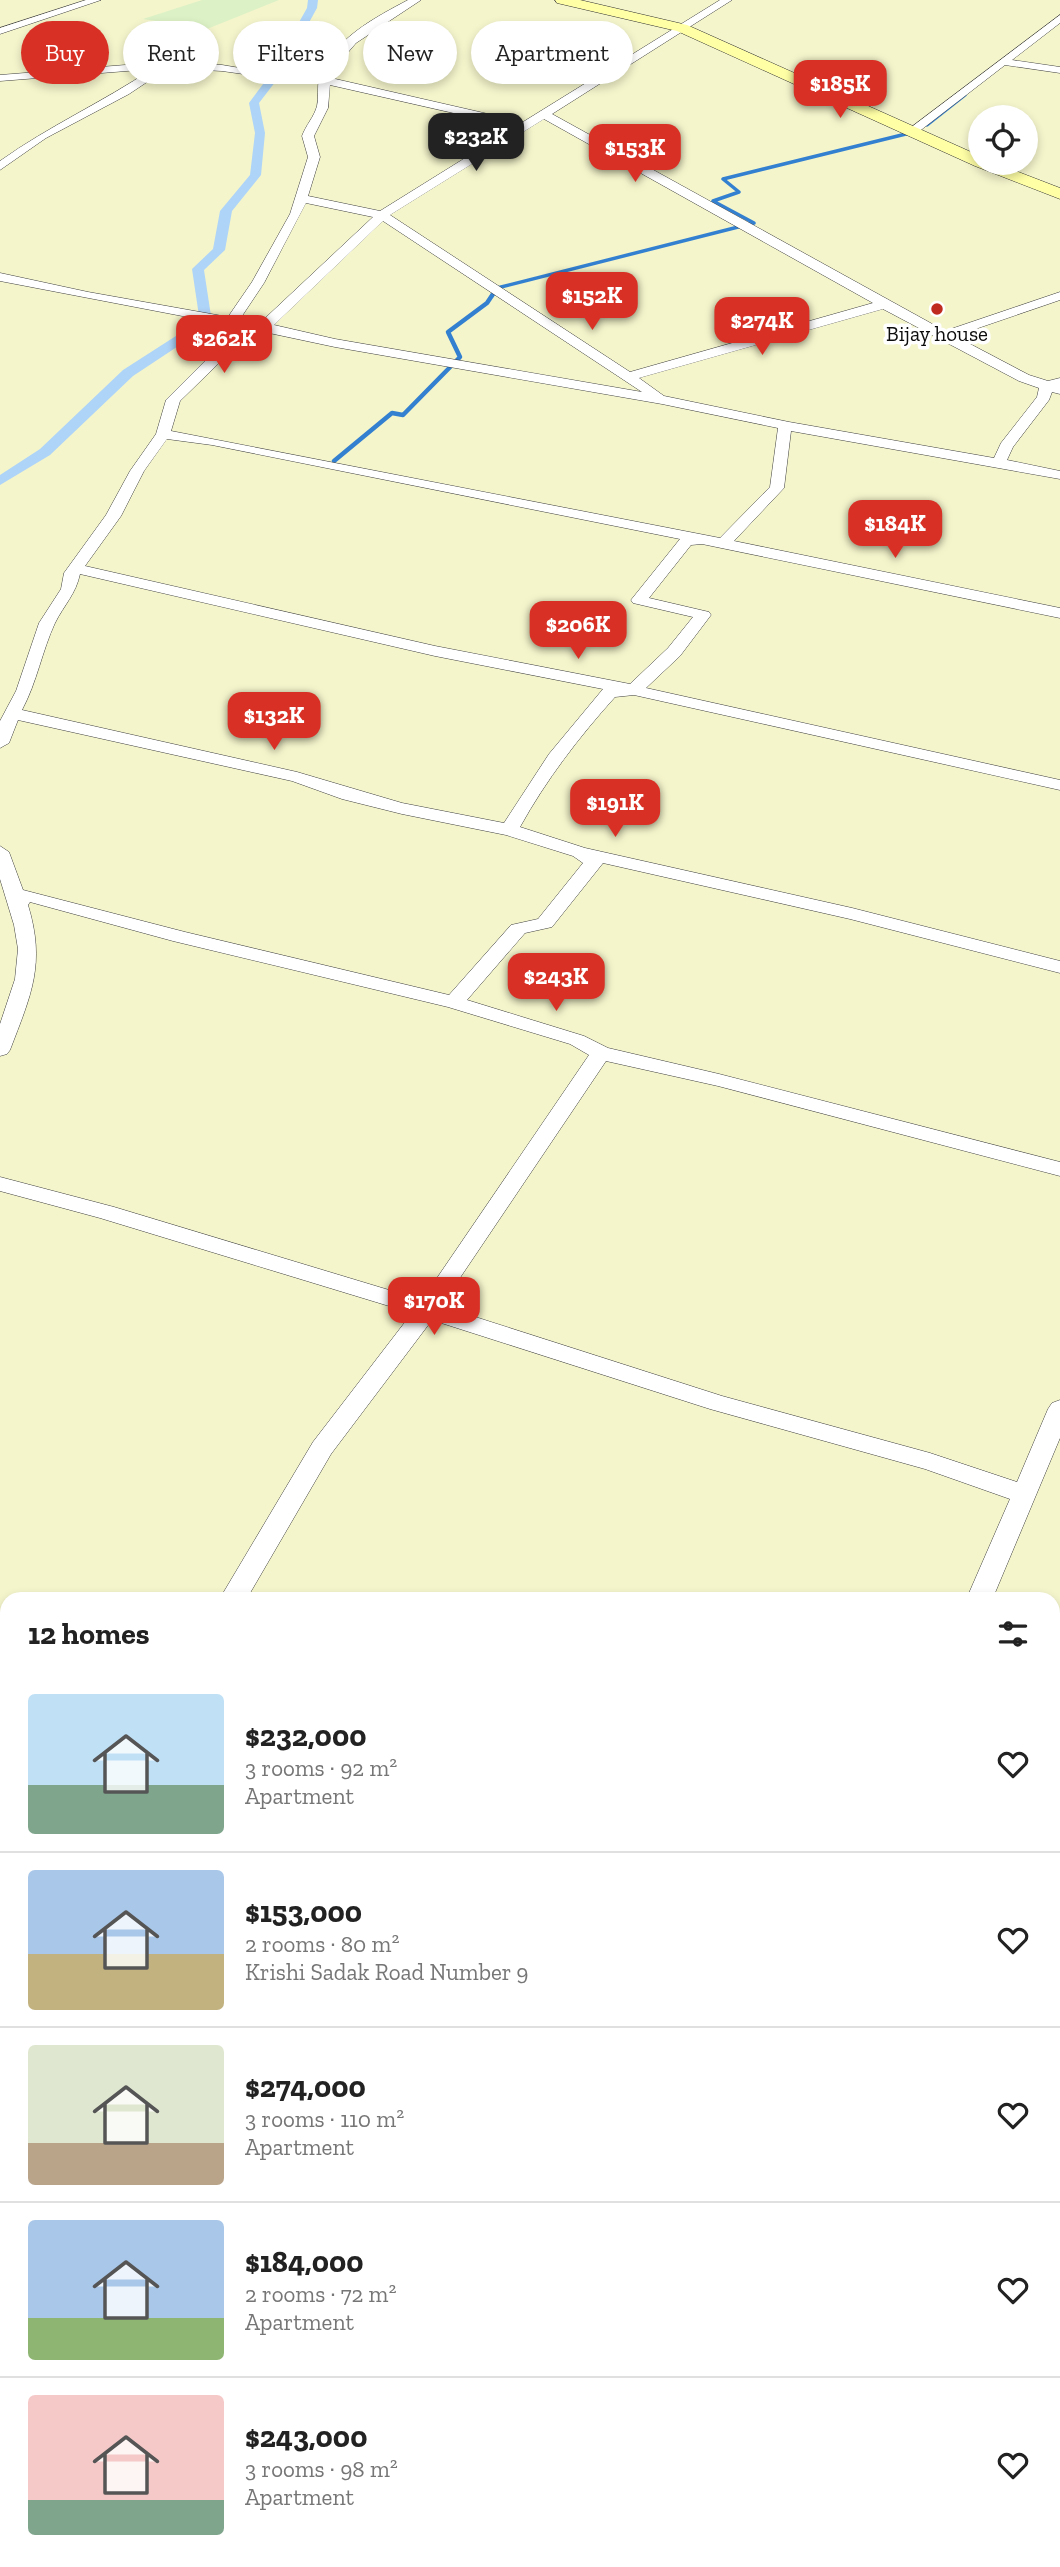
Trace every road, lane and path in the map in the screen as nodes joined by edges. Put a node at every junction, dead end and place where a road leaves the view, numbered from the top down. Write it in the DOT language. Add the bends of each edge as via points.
graph roads {
  1 [pos="96,0"];
  2 [pos="416,0"];
  3 [pos="562,0"];
  4 [pos="727,0"];
  5 [pos="1060,18"];
  6 [pos="682,28"];
  7 [pos="0,31"];
  8 [pos="349,44"];
  9 [pos="1004,62"];
  10 [pos="123,68"];
  11 [pos="1060,71"];
  12 [pos="0,78"];
  13 [pos="137,84"];
  14 [pos="324,84"];
  15 [pos="342,84"];
  16 [pos="545,115"];
  17 [pos="522,125"];
  18 [pos="916,132"];
  19 [pos="968,156"];
  20 [pos="0,166"];
  21 [pos="1013,175"];
  22 [pos="1060,194"];
  23 [pos="303,199"];
  24 [pos="382,215"];
  25 [pos="0,276"];
  26 [pos="1060,296"];
  27 [pos="884,303"];
  28 [pos="235,322"];
  29 [pos="270,328"];
  30 [pos="946,335"];
  31 [pos="630,376"];
  32 [pos="1055,386"];
  33 [pos="662,400"];
  34 [pos="789,425"];
  35 [pos="163,434"];
  36 [pos="999,463"];
  37 [pos="1060,474"];
  38 [pos="698,540"];
  39 [pos="723,543"];
  40 [pos="77,569"];
  41 [pos="1060,613"];
  42 [pos="634,690"];
  43 [pos="12,713"];
  44 [pos="0,743"];
  45 [pos="1060,785"];
  46 [pos="509,830"];
  47 [pos="0,852"];
  48 [pos="580,852"];
  49 [pos="18,905"];
  50 [pos="1060,967"];
  51 [pos="454,1002"];
  52 [pos="0,1050"];
  53 [pos="601,1053"];
  54 [pos="1060,1169"];
  55 [pos="0,1184"];
  56 [pos="428,1310"];
  57 [pos="1060,1409"];
  58 [pos="1024,1494"];
  59 [pos="237,1592"];
  60 [pos="982,1592"];
  1 -- 7 [label="street"];
  2 -- 8 [label="street"];
  3 -- 6 [label="street"];
  4 -- 6 [label="street"];
  5 -- 9 [label="street"];
  6 -- 16 [label="street"];
  6 -- 18 [label="street"];
  9 -- 11 [label="street"];
  9 -- 18 [label="street"];
  10 -- 12 [label="street"];
  13 -- 20 [label="street" via="42,136"];
  14 -- 23 [label="street" via="323,106 307,131 314,157"];
  15 -- 17 [label="street"];
  16 -- 17 [label="street"];
  16 -- 27 [label="street"];
  17 -- 24 [label="street"];
  18 -- 19 [label="street"];
  21 -- 22 [label="street"];
  23 -- 24 [label="street"];
  23 -- 28 [label="street" via="258,283 239,307"];
  24 -- 29 [label="street"];
  24 -- 31 [label="street"];
  25 -- 28 [label="street"];
  26 -- 30 [label="street"];
  27 -- 30 [label="street"];
  27 -- 31 [label="street"];
  28 -- 29 [label="street"];
  28 -- 35 [label="street" via="213,361 173,400"];
  29 -- 33 [label="street"];
  30 -- 32 [label="street" via="1024,379"];
  31 -- 33 [label="street"];
  32 -- 36 [label="street" via="1006,446"];
  33 -- 34 [label="street"];
  34 -- 36 [label="street"];
  34 -- 39 [label="street" via="784,429 776,488"];
  35 -- 38 [label="street"];
  35 -- 40 [label="street"];
  36 -- 37 [label="street"];
  38 -- 39 [label="street"];
  38 -- 42 [label="street" via="686,541 639,600 703,615 674,652"];
  39 -- 41 [label="street"];
  40 -- 42 [label="street" via="435,651"];
  40 -- 43 [label="street" via="47,623"];
  42 -- 45 [label="street"];
  42 -- 46 [label="street" via="610,692 522,806"];
  43 -- 44 [label="street"];
  43 -- 46 [label="street"];
  46 -- 48 [label="street"];
  47 -- 49 [label="street"];
  48 -- 50 [label="street"];
  48 -- 51 [label="street" via="594,862 545,923 518,929"];
  49 -- 51 [label="street" via="26,895 39,897 180,937"];
  49 -- 52 [label="street" via="27,961"];
  51 -- 53 [label="street" via="577,1040"];
  53 -- 54 [label="street"];
  53 -- 56 [label="street"];
  55 -- 56 [label="street"];
  56 -- 58 [label="street"];
  56 -- 59 [label="street" via="322,1448"];
  57 -- 58 [label="street"];
  58 -- 60 [label="street"];
}
